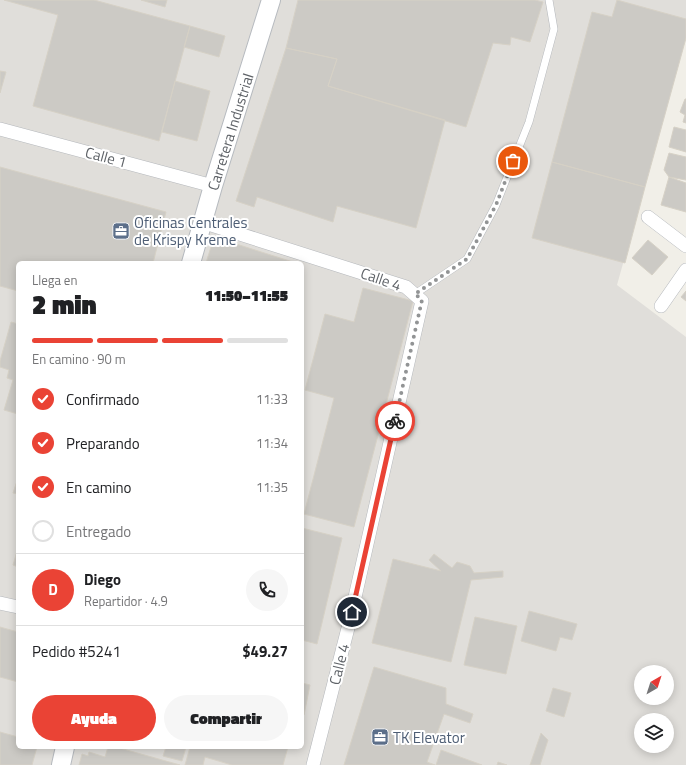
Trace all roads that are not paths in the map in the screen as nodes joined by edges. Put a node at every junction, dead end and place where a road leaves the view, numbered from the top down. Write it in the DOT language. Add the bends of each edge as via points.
graph roads {
  1 [pos="271,0"];
  2 [pos="549,0"];
  3 [pos="0,129"];
  4 [pos="213,186"];
  5 [pos="648,217"];
  6 [pos="202,222"];
  7 [pos="686,246"];
  8 [pos="192,261"];
  9 [pos="686,270"];
  10 [pos="415,294"];
  11 [pos="661,306"];
  12 [pos="0,603"];
  13 [pos="16,607"];
  14 [pos="65,749"];
  15 [pos="61,765"];
  16 [pos="313,765"];
  1 -- 4 [label="street, Carretera Industrial"];
  2 -- 10 [label="lane" via="554,29 529,122 496,205 467,259"];
  3 -- 4 [label="street, Calle 1"];
  4 -- 6 [label="street, Carretera Industrial"];
  5 -- 7 [label="street"];
  6 -- 8 [label="street, Carretera Industrial"];
  6 -- 10 [label="street, Calle 4" via="406,287"];
  9 -- 11 [label="street"];
  10 -- 16 [label="street, Calle 4" via="422,300 348,628"];
  12 -- 13 [label="street"];
  14 -- 15 [label="street"];
}
